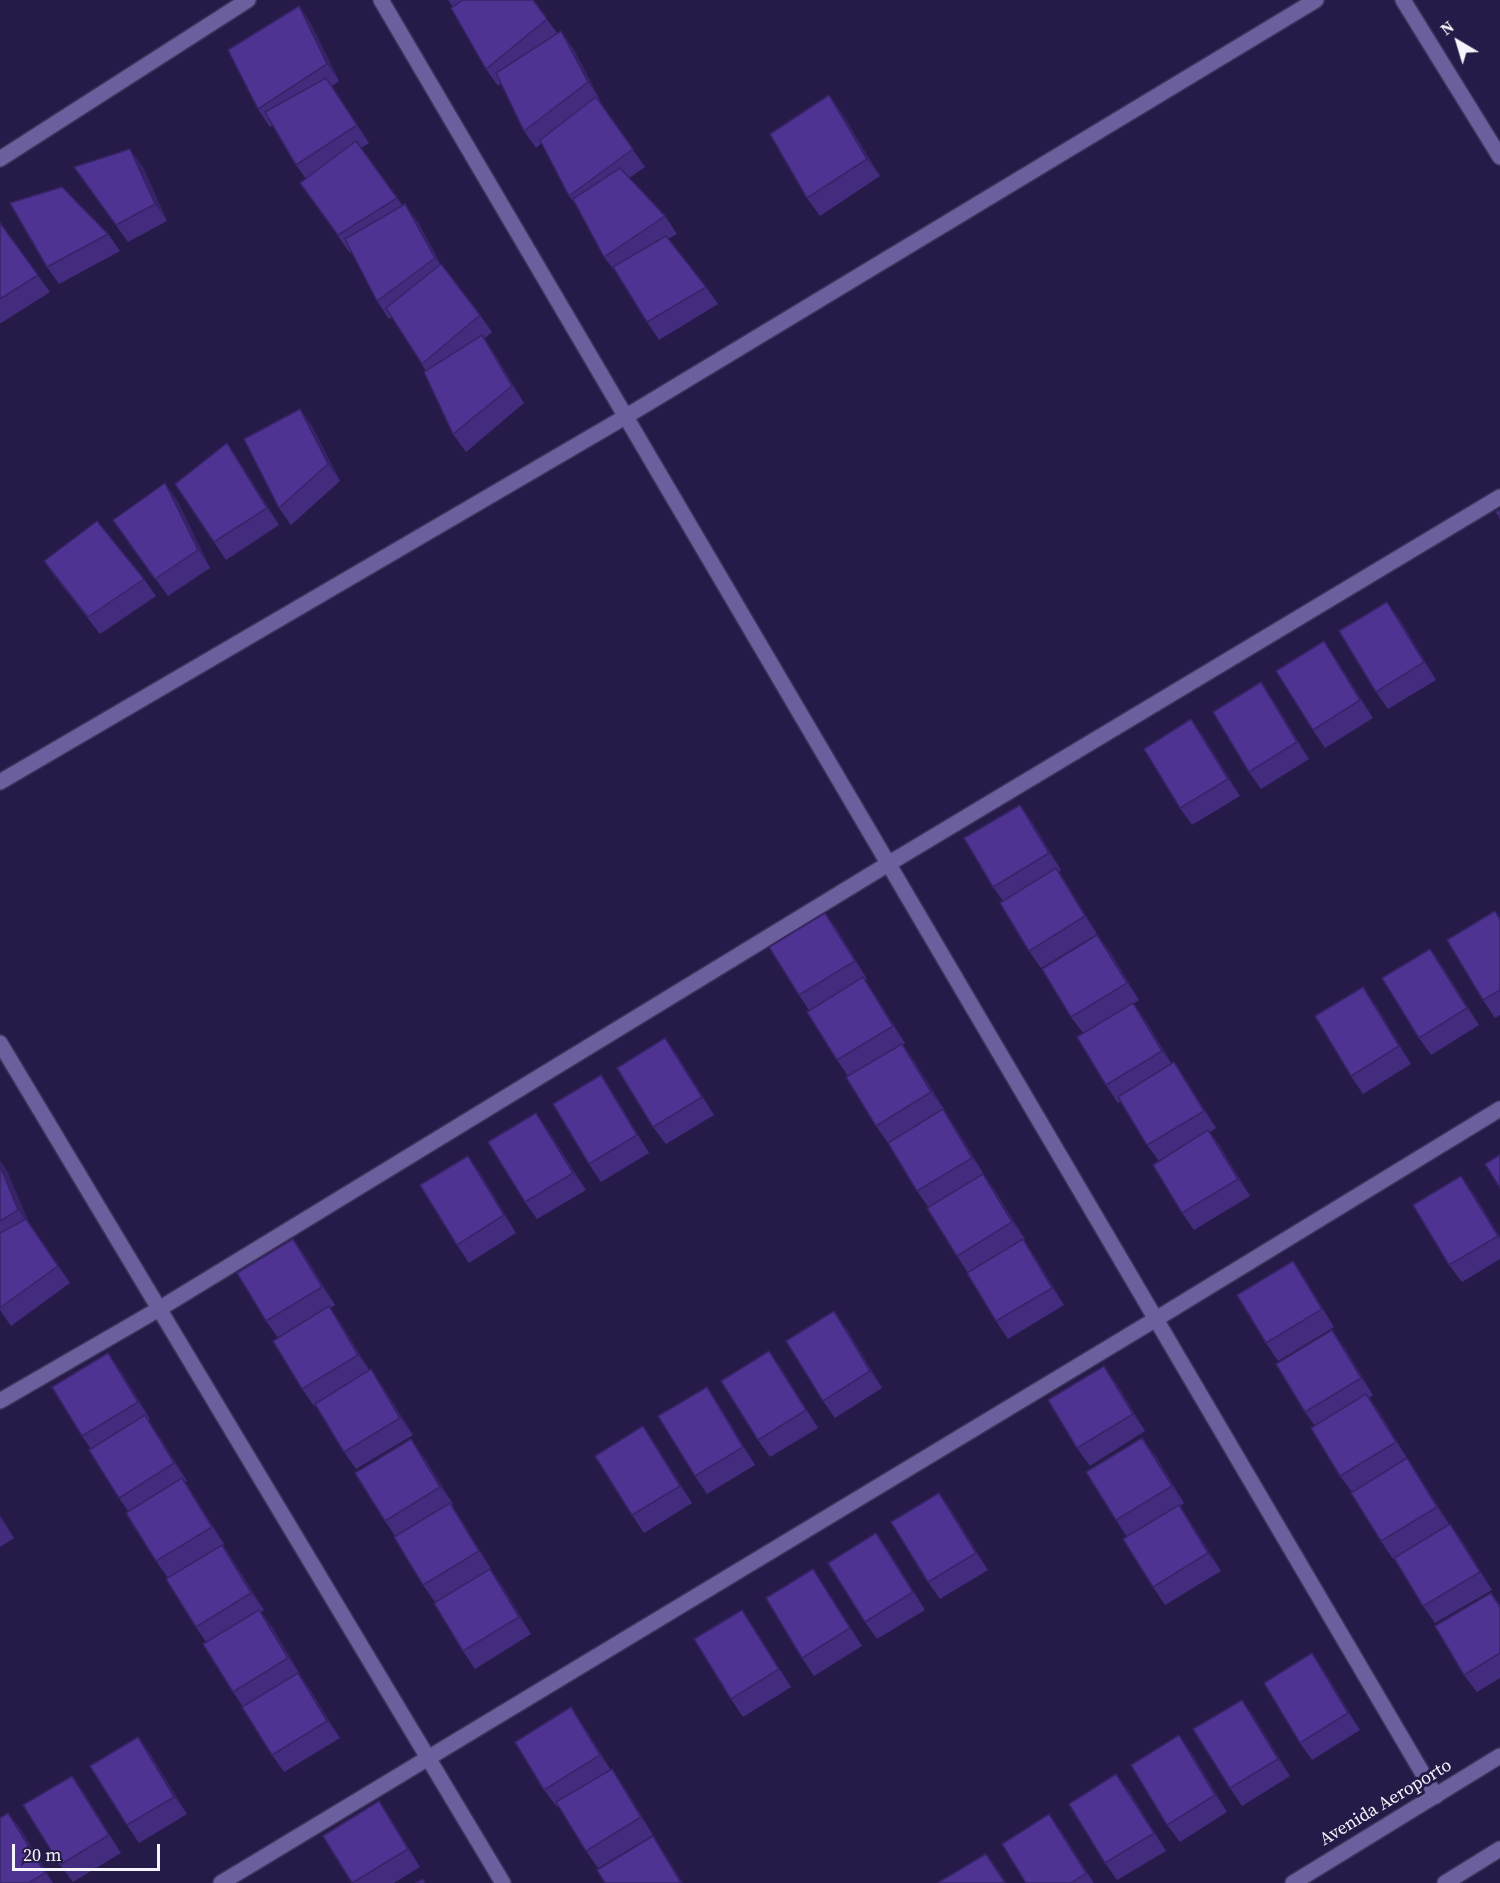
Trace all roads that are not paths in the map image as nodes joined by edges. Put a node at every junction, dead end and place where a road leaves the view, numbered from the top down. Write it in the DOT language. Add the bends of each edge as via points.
graph roads {
  1 [pos="248,0"];
  2 [pos="381,0"];
  3 [pos="1316,0"];
  4 [pos="1404,0"];
  5 [pos="1500,157"];
  6 [pos="0,159"];
  7 [pos="625,417"];
  8 [pos="1500,497"];
  9 [pos="0,782"];
  10 [pos="888,864"];
  11 [pos="0,1043"];
  12 [pos="1500,1109"];
  13 [pos="159,1309"];
  14 [pos="1156,1319"];
  15 [pos="0,1401"];
  16 [pos="1500,1756"];
  17 [pos="428,1757"];
  18 [pos="1436,1796"];
  19 [pos="1500,1849"];
  20 [pos="221,1883"];
  21 [pos="502,1883"];
  22 [pos="1293,1883"];
  23 [pos="1445,1883"];
  1 -- 6 [label="street"];
  2 -- 7 [label="street"];
  3 -- 7 [label="street"];
  4 -- 5 [label="street"];
  7 -- 9 [label="street"];
  7 -- 10 [label="street"];
  8 -- 10 [label="street"];
  10 -- 13 [label="street"];
  10 -- 14 [label="street"];
  11 -- 13 [label="street"];
  12 -- 14 [label="street"];
  13 -- 15 [label="street"];
  13 -- 17 [label="street"];
  14 -- 17 [label="street"];
  14 -- 18 [label="street"];
  16 -- 18 [label="street, Avenida Aeroporto"];
  17 -- 20 [label="street"];
  17 -- 21 [label="street"];
  18 -- 22 [label="street, Avenida Aeroporto"];
  19 -- 23 [label="street"];
}
